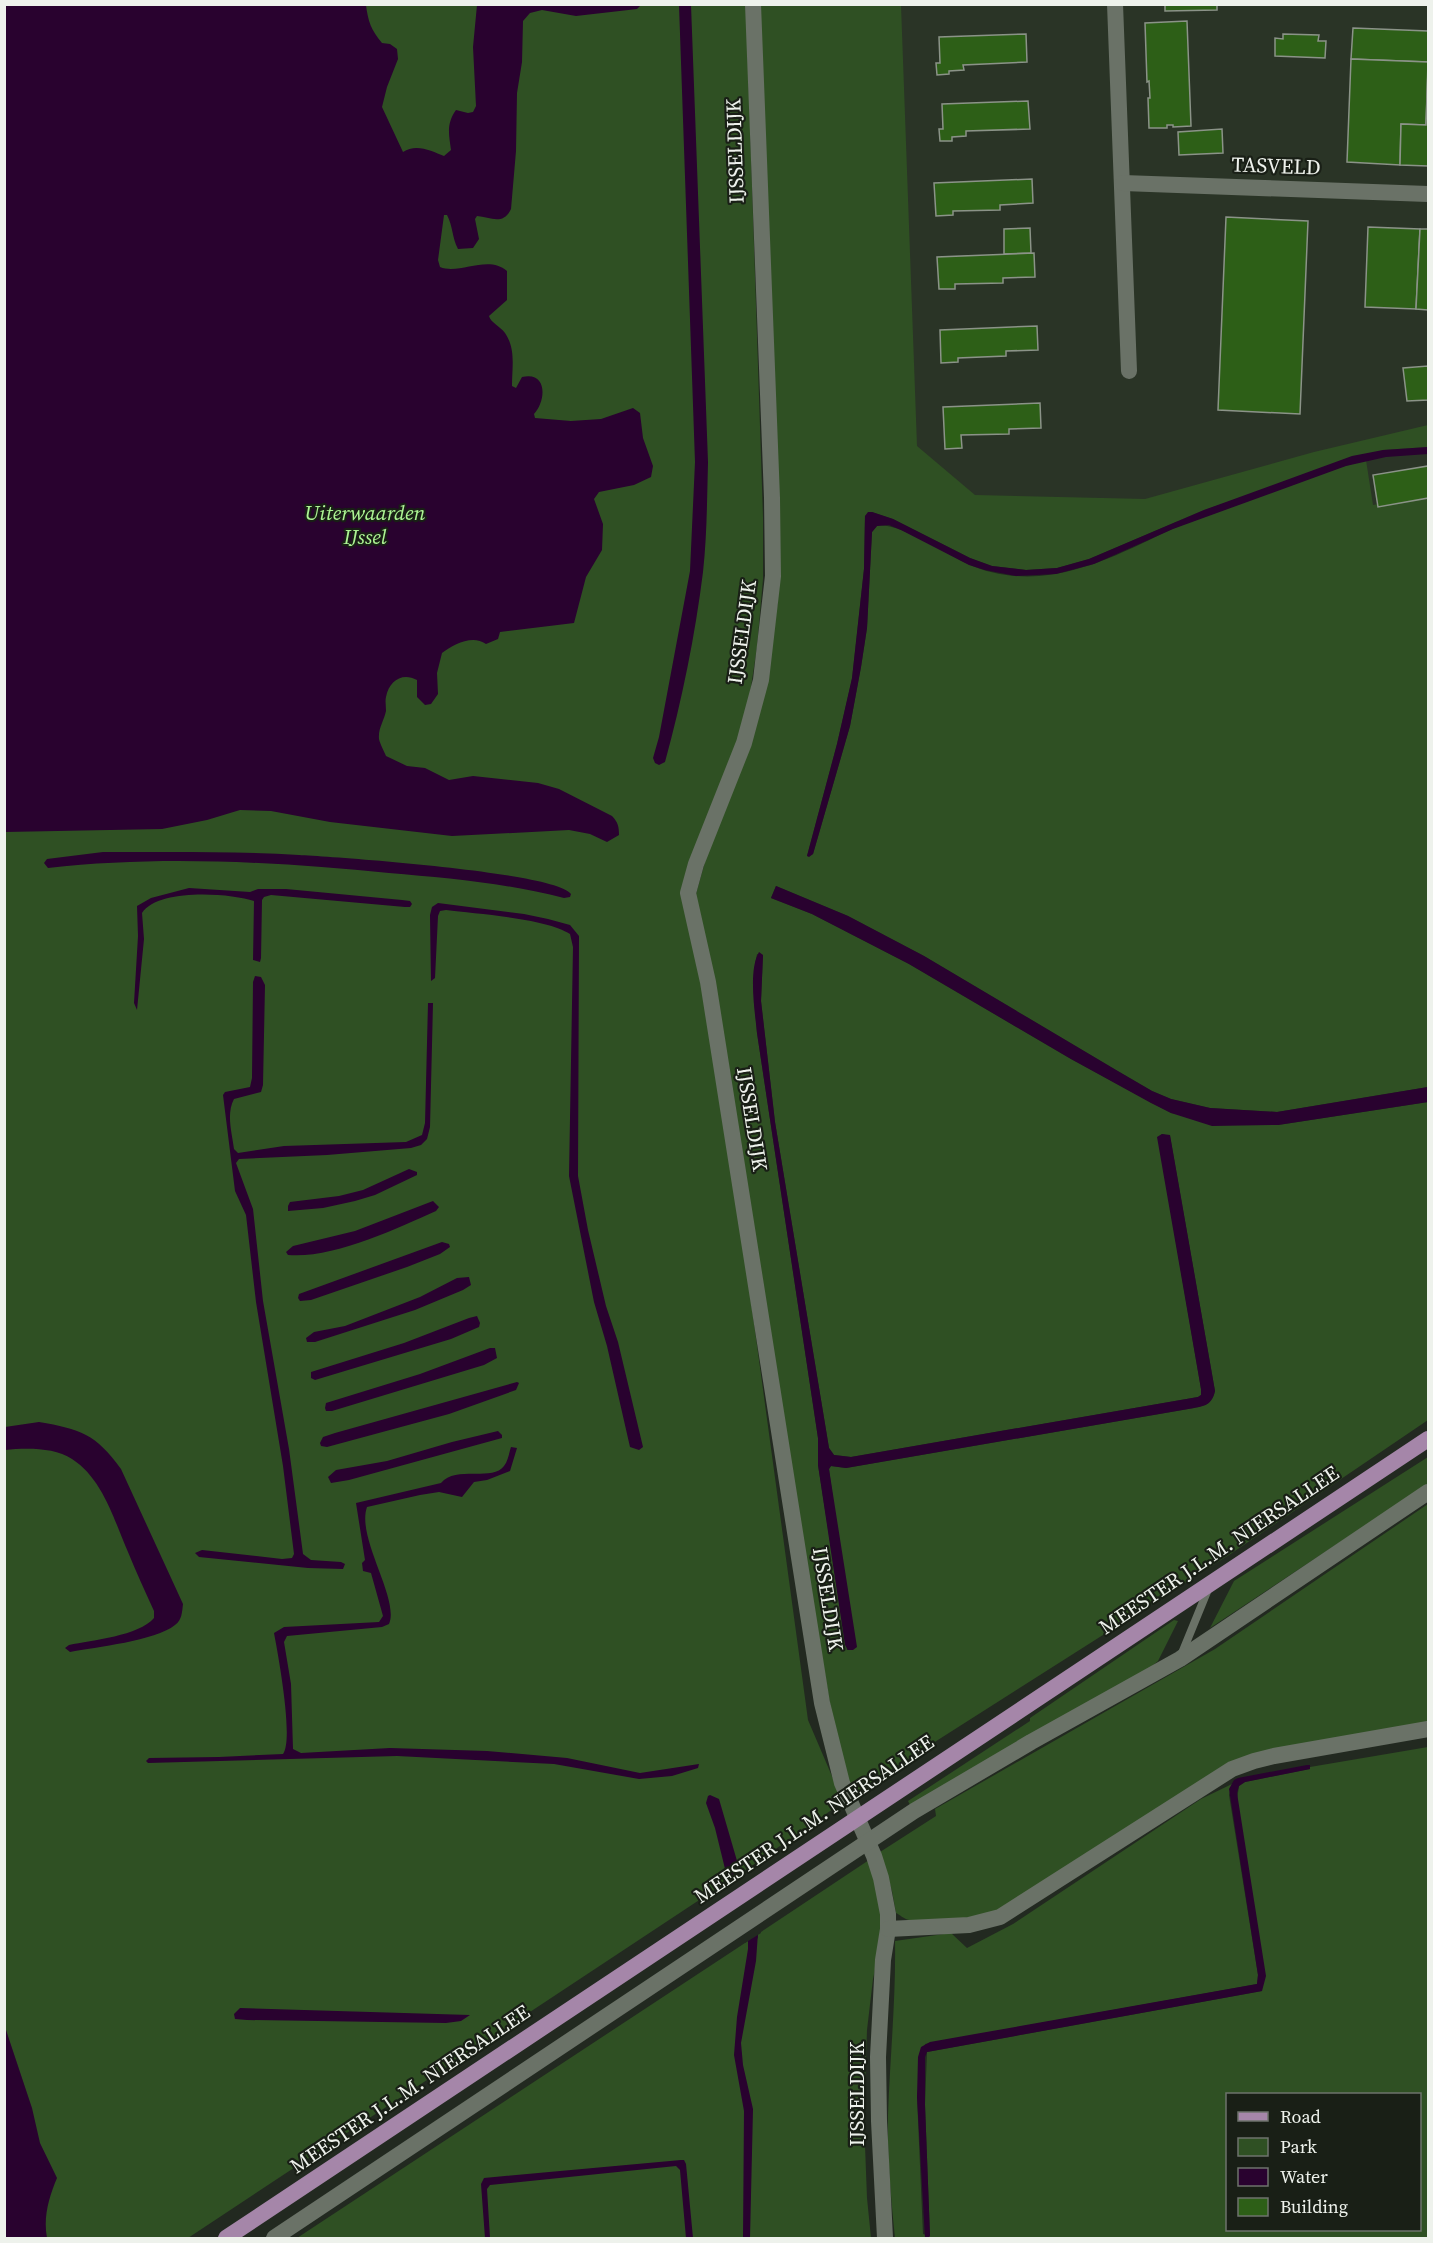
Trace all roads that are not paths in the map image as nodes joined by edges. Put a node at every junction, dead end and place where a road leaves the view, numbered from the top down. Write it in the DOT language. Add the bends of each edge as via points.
graph roads {
  1 [pos="753,4"];
  2 [pos="1115,4"];
  3 [pos="1123,183"];
  4 [pos="1428,194"];
  5 [pos="1129,371"];
  6 [pos="1428,1439"];
  7 [pos="1428,1492"];
  8 [pos="1210,1584"];
  9 [pos="1180,1659"];
  10 [pos="1428,1729"];
  11 [pos="888,1929"];
  12 [pos="226,2238"];
  13 [pos="274,2238"];
  14 [pos="885,2238"];
  1 -- 11 [label="street, IJSSELDIJK" via="773,576 758,690 744,743 688,893 708,982 822,1703 842,1783 881,1878"];
  2 -- 3 [label="street"];
  3 -- 4 [label="street, TASVELD"];
  3 -- 5 [label="street"];
  6 -- 8 [label="main road, MEESTER J.L.M. NIERSALLEE"];
  7 -- 9 [label="street"];
  8 -- 9 [label="lane"];
  8 -- 12 [label="main road, MEESTER J.L.M. NIERSALLEE"];
  9 -- 13 [label="street" via="914,1811"];
  10 -- 11 [label="street" via="1254,1761 1215,1779 1000,1917 969,1925"];
  11 -- 14 [label="street, IJSSELDIJK" via="878,2057"];
}
